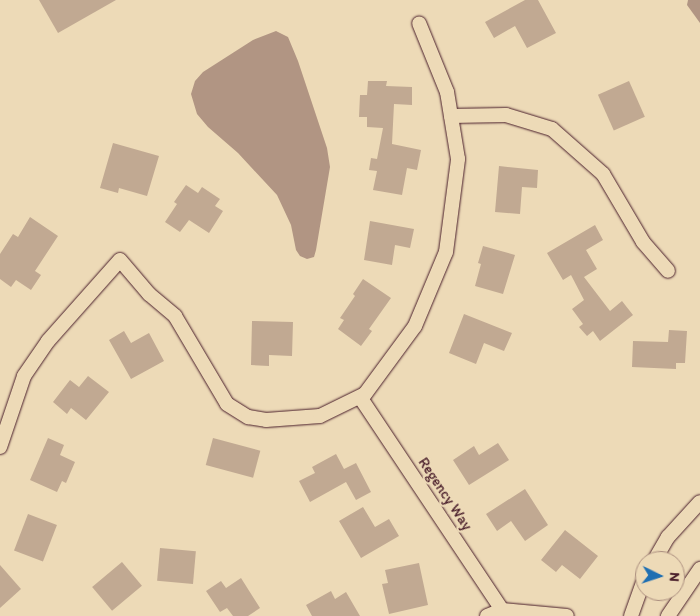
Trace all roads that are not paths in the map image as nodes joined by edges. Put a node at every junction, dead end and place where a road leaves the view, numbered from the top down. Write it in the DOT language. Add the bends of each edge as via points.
graph roads {
  1 [pos="418,24"];
  2 [pos="451,116"];
  3 [pos="668,271"];
  4 [pos="360,397"];
  5 [pos="0,447"];
  6 [pos="700,502"];
  7 [pos="660,551"];
  8 [pos="700,569"];
  9 [pos="636,601"];
  10 [pos="502,610"];
  11 [pos="487,616"];
  12 [pos="567,616"];
  13 [pos="631,616"];
  14 [pos="668,616"];
  1 -- 2 [label="street" via="447,92"];
  2 -- 3 [label="street" via="506,115 552,129 603,174 643,242"];
  2 -- 4 [label="street" via="458,160 446,252 415,326"];
  4 -- 5 [label="street" via="320,416 266,420 248,417 227,404 175,316 149,294 120,260 48,341 24,376"];
  4 -- 10 [label="street, Regency Way"];
  6 -- 7 [label="street" via="668,537"];
  8 -- 14 [label="street"];
  9 -- 13 [label="street"];
  10 -- 11 [label="street"];
  10 -- 12 [label="street"];
}
